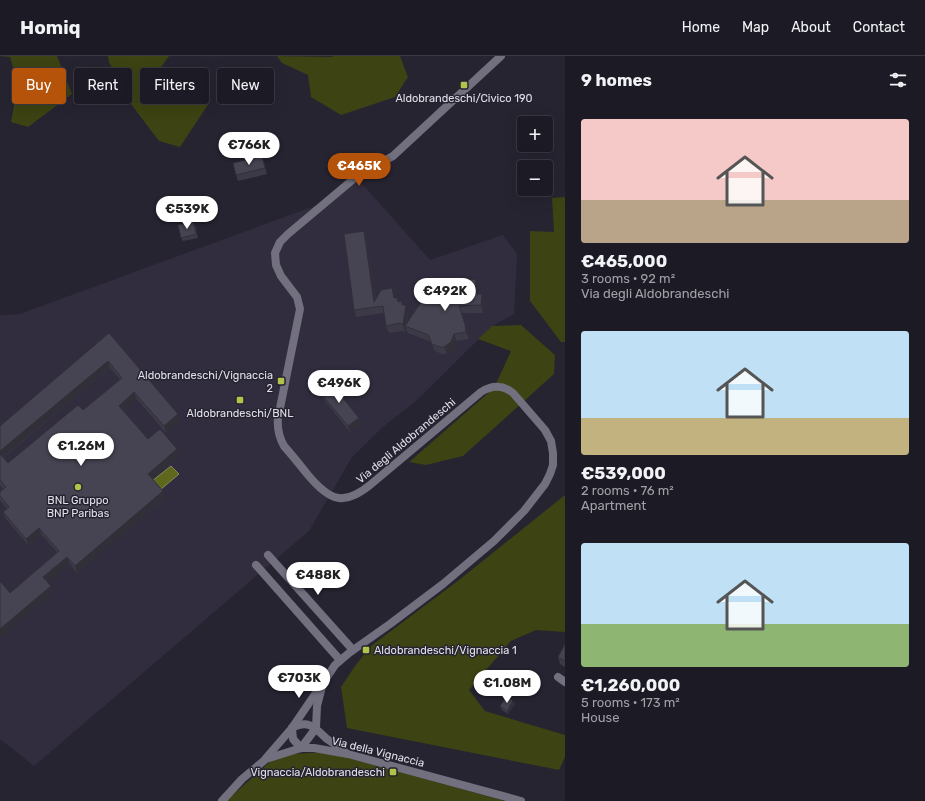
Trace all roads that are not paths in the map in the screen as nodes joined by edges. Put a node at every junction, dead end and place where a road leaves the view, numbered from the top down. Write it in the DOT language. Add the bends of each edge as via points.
graph roads {
  1 [pos="501,56"];
  2 [pos="268,555"];
  3 [pos="256,565"];
  4 [pos="353,650"];
  5 [pos="340,660"];
  6 [pos="323,683"];
  7 [pos="292,728"];
  8 [pos="316,728"];
  9 [pos="301,748"];
  10 [pos="348,754"];
  11 [pos="266,758"];
  12 [pos="222,801"];
  13 [pos="521,801"];
  1 -- 4 [label="street, Via degli Aldobrandeschi" via="393,156 356,177 288,234 275,253 278,268 297,297 300,309 278,418 279,434 284,446 324,492 341,498 361,493 481,392 491,387 503,387 513,392 548,435 553,448 553,465 548,480 506,530 443,584"];
  2 -- 4 [label="street"];
  3 -- 5 [label="street"];
  4 -- 5 [label="street, Via degli Aldobrandeschi"];
  5 -- 6 [label="street, Via degli Aldobrandeschi"];
  6 -- 7 [label="street"];
  6 -- 8 [label="street, Via degli Aldobrandeschi" via="316,710"];
  7 -- 8 [label="street" via="303,724"];
  7 -- 9 [label="street" via="293,739"];
  7 -- 11 [label="street"];
  8 -- 9 [label="street"];
  8 -- 10 [label="street"];
  9 -- 10 [label="street, Via della Vignaccia"];
  9 -- 11 [label="street, Via della Vignaccia"];
  10 -- 13 [label="street, Via della Vignaccia"];
  11 -- 12 [label="street, Via della Vignaccia"];
}
